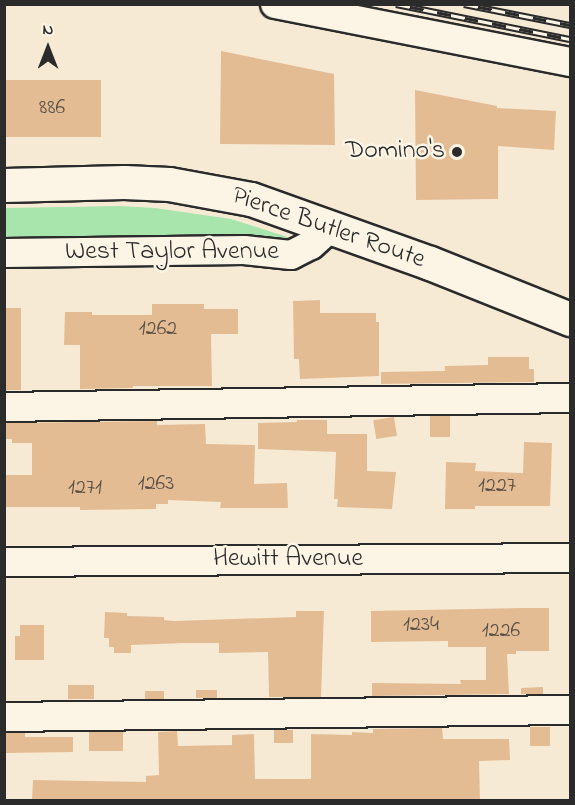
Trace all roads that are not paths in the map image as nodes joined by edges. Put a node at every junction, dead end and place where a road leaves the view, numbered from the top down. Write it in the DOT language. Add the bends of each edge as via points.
graph roads {
  1 [pos="275,4"];
  2 [pos="570,62"];
  3 [pos="4,185"];
  4 [pos="331,227"];
  5 [pos="4,253"];
  6 [pos="570,319"];
  7 [pos="570,398"];
  8 [pos="4,408"];
  9 [pos="570,558"];
  10 [pos="4,562"];
  11 [pos="570,710"];
  12 [pos="4,717"];
  1 -- 2 [label="street"];
  3 -- 4 [label="main road, Pierce Butler Route" via="178,185 251,198"];
  4 -- 5 [label="street, West Taylor Avenue" via="302,251 291,255 244,250"];
  4 -- 6 [label="main road, Pierce Butler Route"];
  7 -- 8 [label="street"];
  9 -- 10 [label="street, Hewitt Avenue"];
  11 -- 12 [label="street"];
}
